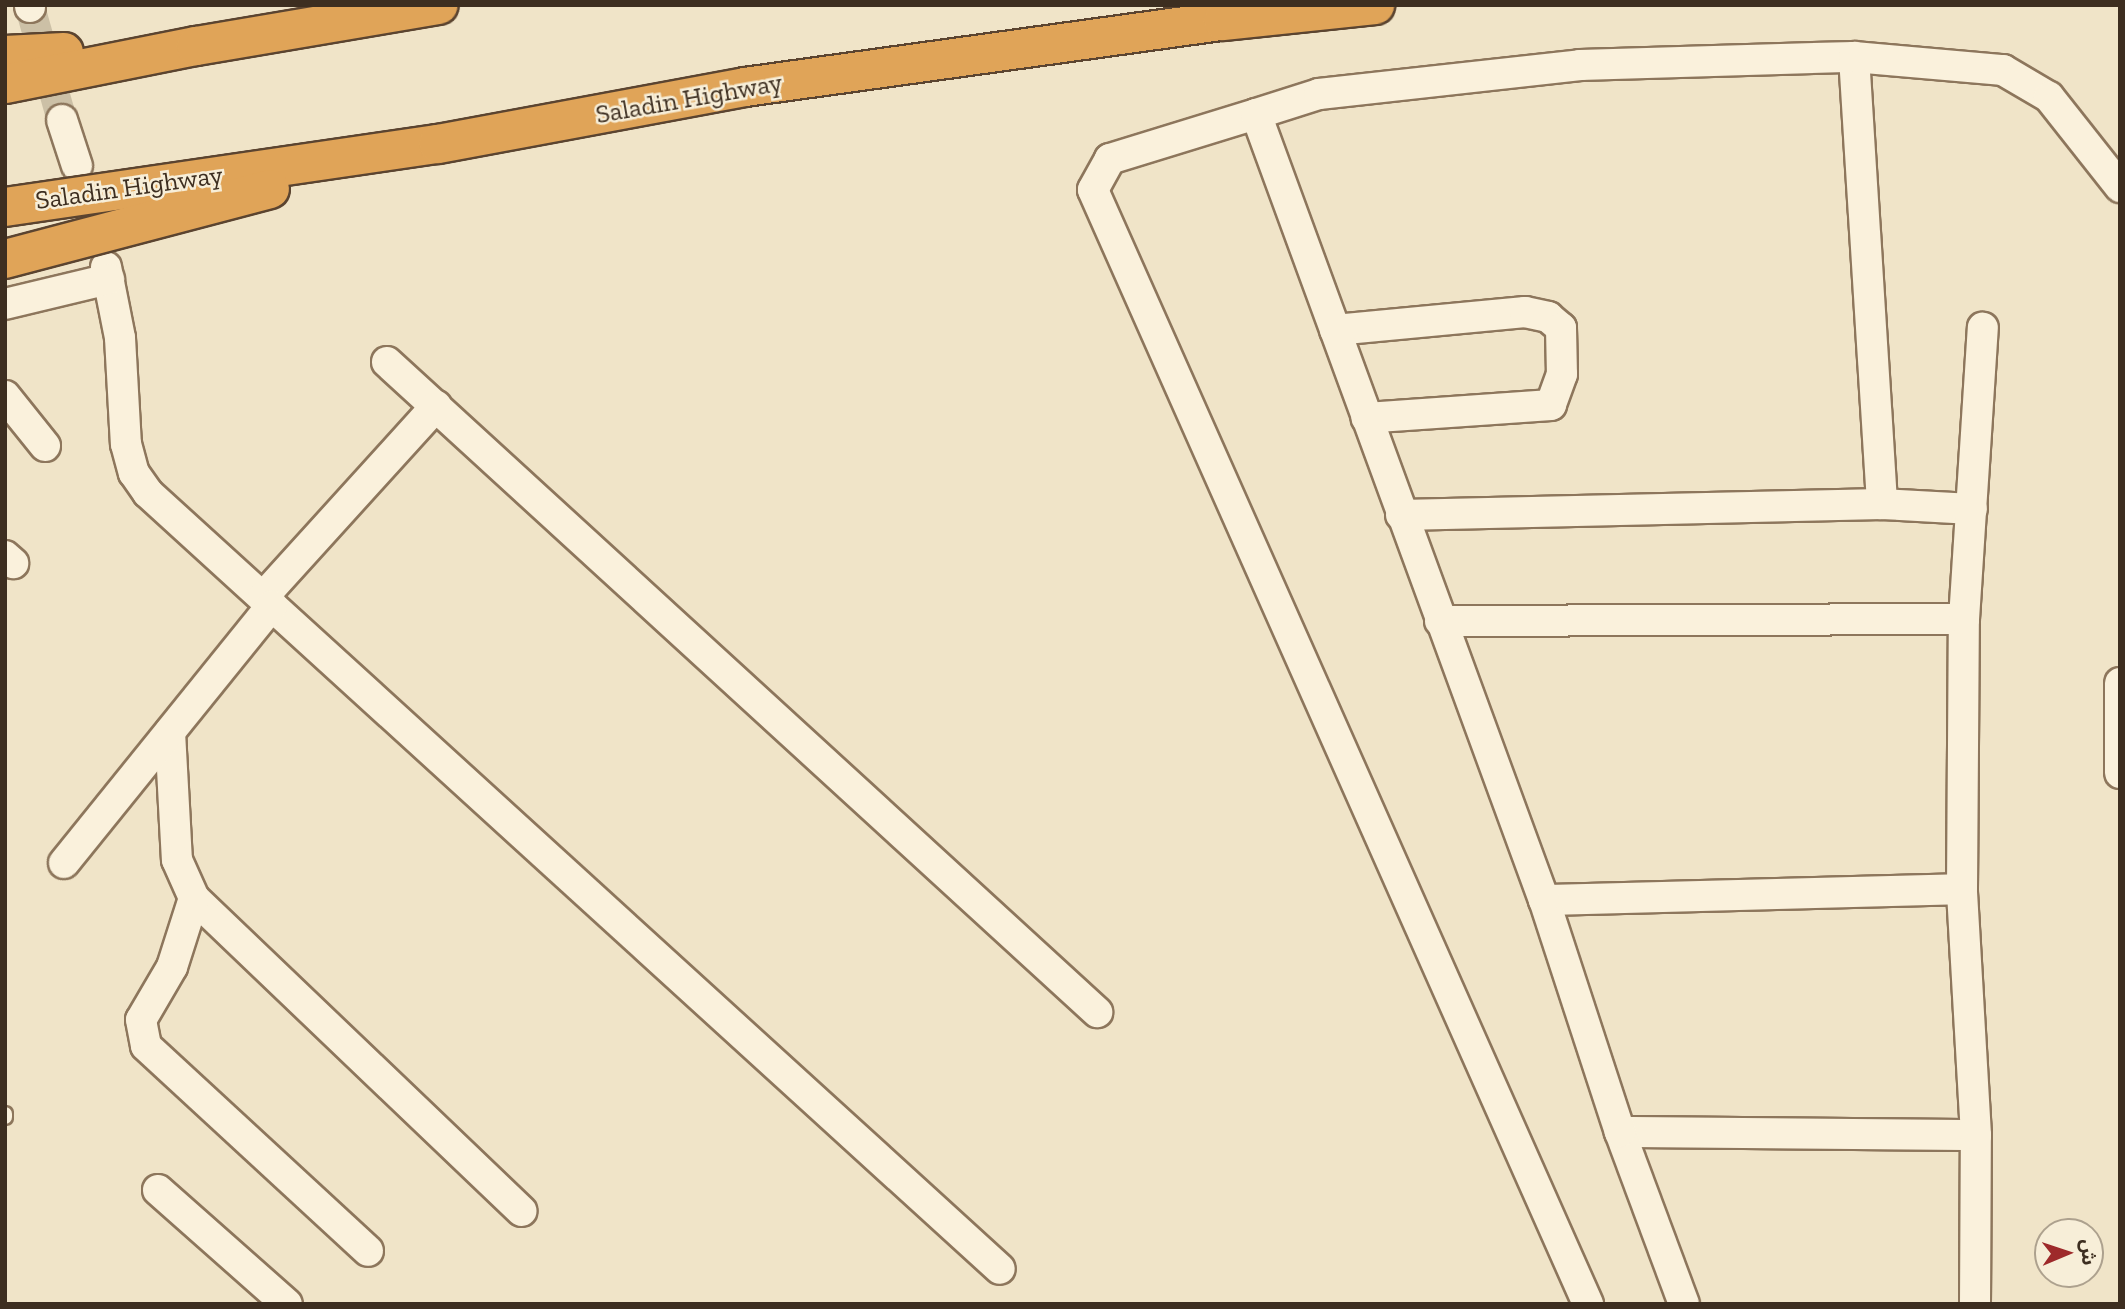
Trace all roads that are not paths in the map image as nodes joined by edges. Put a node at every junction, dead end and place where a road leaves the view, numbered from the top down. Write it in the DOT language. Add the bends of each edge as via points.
graph roads {
  1 [pos="439,5"];
  2 [pos="1375,5"];
  3 [pos="196,46"];
  4 [pos="5,55"];
  5 [pos="1854,57"];
  6 [pos="5,84"];
  7 [pos="1256,114"];
  8 [pos="62,120"];
  9 [pos="438,144"];
  10 [pos="77,166"];
  11 [pos="2120,187"];
  12 [pos="5,207"];
  13 [pos="5,259"];
  14 [pos="5,304"];
  15 [pos="1983,328"];
  16 [pos="1335,330"];
  17 [pos="387,362"];
  18 [pos="5,396"];
  19 [pos="436,406"];
  20 [pos="1366,418"];
  21 [pos="45,446"];
  22 [pos="1882,504"];
  23 [pos="1972,509"];
  24 [pos="1401,515"];
  25 [pos="267,601"];
  26 [pos="1964,619"];
  27 [pos="1440,621"];
  28 [pos="2120,683"];
  29 [pos="170,732"];
  30 [pos="2119,743"];
  31 [pos="2120,773"];
  32 [pos="64,863"];
  33 [pos="1962,889"];
  34 [pos="194,898"];
  35 [pos="1545,900"];
  36 [pos="1097,1012"];
  37 [pos="1620,1132"];
  38 [pos="1976,1135"];
  39 [pos="158,1190"];
  40 [pos="522,1211"];
  41 [pos="368,1251"];
  42 [pos="1000,1269"];
  43 [pos="287,1304"];
  44 [pos="1588,1304"];
  45 [pos="1684,1304"];
  46 [pos="1975,1304"];
  1 -- 3 [label="highway, bridge"];
  2 -- 9 [label="highway, Saladin Highway, bridge" via="1223,21 744,87"];
  3 -- 4 [label="highway, bridge"];
  3 -- 6 [label="highway, bridge"];
  5 -- 7 [label="street" via="1580,65 1318,94"];
  5 -- 11 [label="street" via="2003,70 2049,97 2087,139"];
  5 -- 22 [label="street"];
  7 -- 16 [label="street"];
  7 -- 44 [label="street" via="1110,159 1093,190"];
  8 -- 10 [label="street"];
  9 -- 12 [label="highway, Saladin Highway, bridge"];
  9 -- 13 [label="highway, bridge"];
  14 -- 25 [label="street" via="107,273 120,338 126,444 134,473 148,493"];
  15 -- 23 [label="street"];
  16 -- 20 [label="street"];
  16 -- 20 [label="street" via="1525,312 1548,317 1561,328 1562,374 1551,405"];
  17 -- 19 [label="street"];
  18 -- 21 [label="street"];
  19 -- 25 [label="street"];
  19 -- 36 [label="street"];
  20 -- 24 [label="street"];
  22 -- 23 [label="street"];
  22 -- 24 [label="street"];
  23 -- 26 [label="street"];
  24 -- 27 [label="street"];
  25 -- 29 [label="street"];
  25 -- 42 [label="street"];
  26 -- 27 [label="street"];
  26 -- 33 [label="street"];
  27 -- 35 [label="street"];
  28 -- 30 [label="street"];
  29 -- 32 [label="street"];
  29 -- 34 [label="street" via="177,860"];
  30 -- 31 [label="street"];
  33 -- 35 [label="street"];
  33 -- 38 [label="street"];
  34 -- 40 [label="street"];
  34 -- 41 [label="street" via="172,967 141,1020 146,1046"];
  35 -- 37 [label="street"];
  37 -- 38 [label="street"];
  37 -- 45 [label="street"];
  38 -- 46 [label="street"];
  39 -- 43 [label="street"];
}
